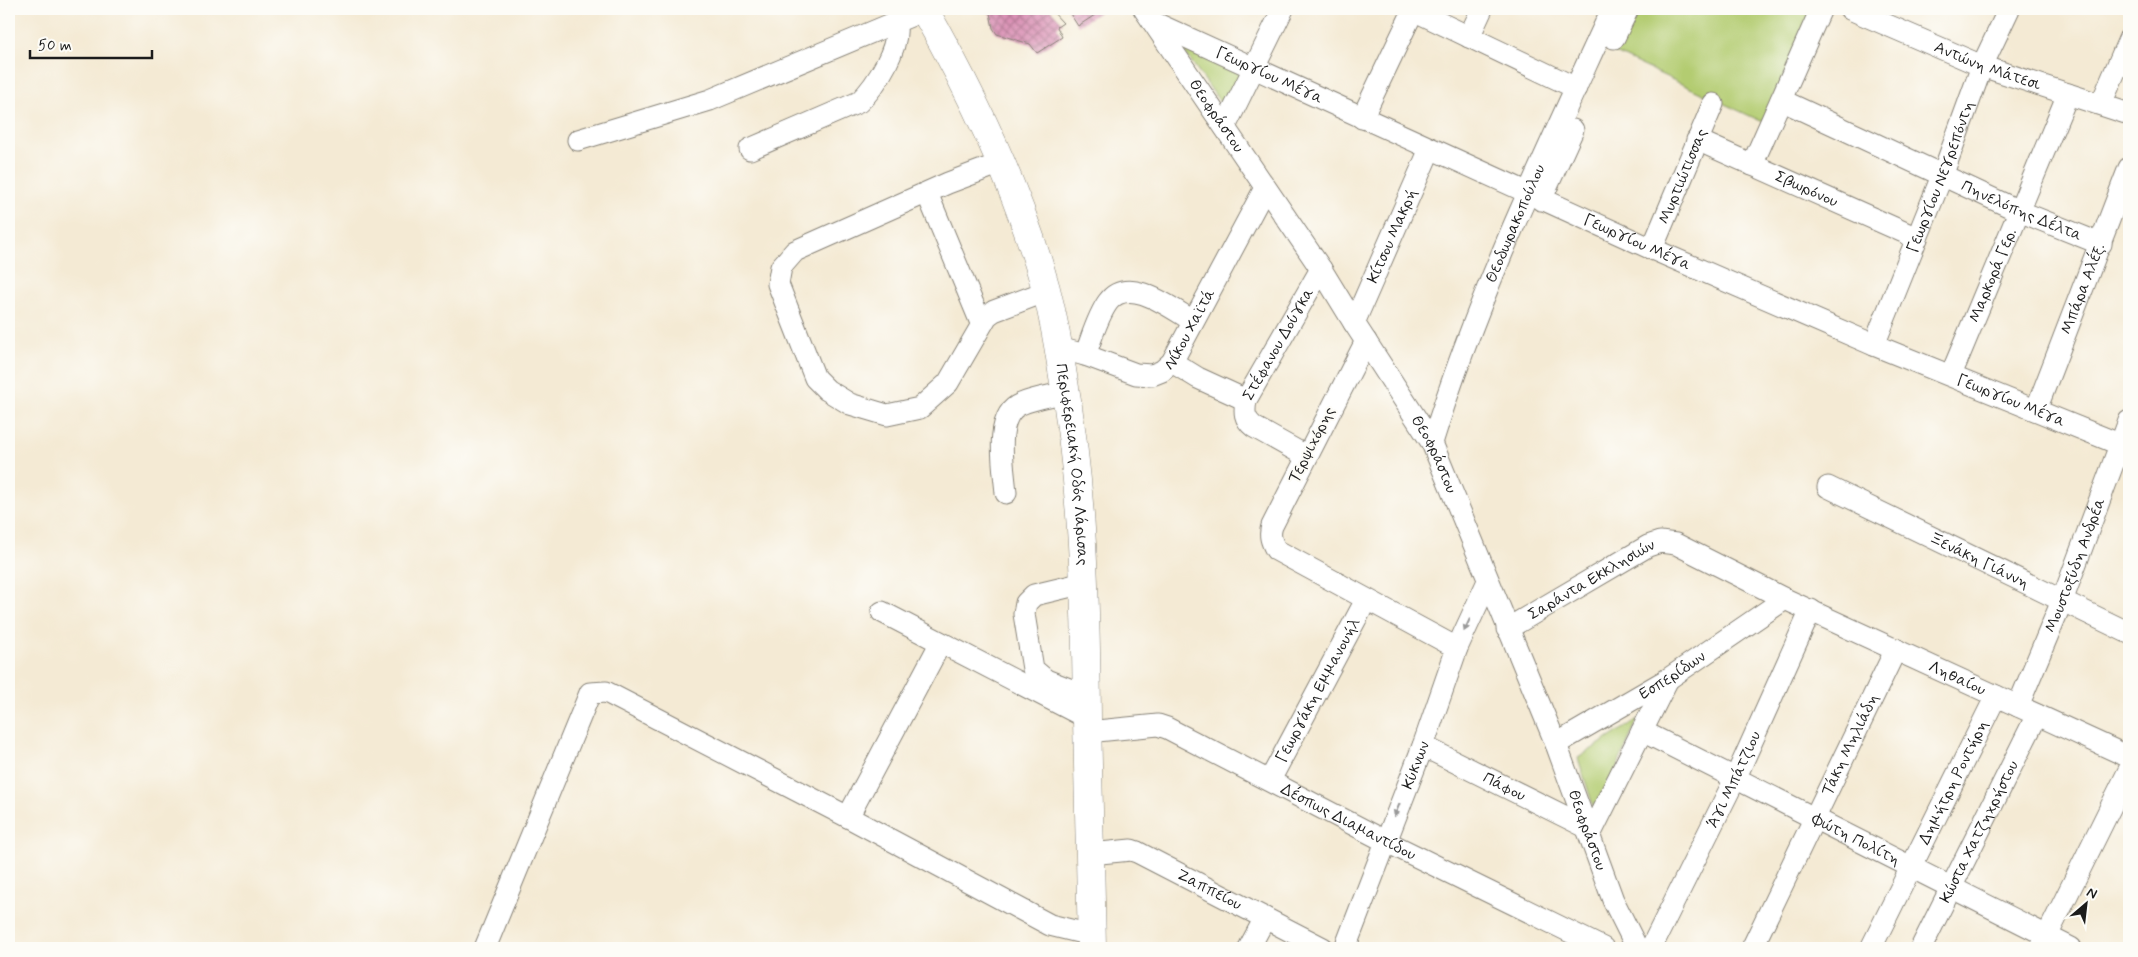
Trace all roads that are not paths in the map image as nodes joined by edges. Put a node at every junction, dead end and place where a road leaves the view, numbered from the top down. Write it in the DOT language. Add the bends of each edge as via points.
graph roads {
  1 [pos="925,9"];
  2 [pos="1282,9"];
  3 [pos="1482,9"];
  4 [pos="1612,9"];
  5 [pos="1628,9"];
  6 [pos="1822,9"];
  7 [pos="1850,9"];
  8 [pos="2009,9"];
  9 [pos="1414,10"];
  10 [pos="1148,15"];
  11 [pos="1889,17"];
  12 [pos="895,22"];
  13 [pos="1469,37"];
  14 [pos="2129,39"];
  15 [pos="1982,66"];
  16 [pos="1254,68"];
  17 [pos="1576,88"];
  18 [pos="2068,94"];
  19 [pos="1781,100"];
  20 [pos="1713,104"];
  21 [pos="2101,104"];
  22 [pos="2129,114"];
  23 [pos="1362,118"];
  24 [pos="1225,127"];
  25 [pos="578,140"];
  26 [pos="1697,140"];
  27 [pos="750,149"];
  28 [pos="1430,149"];
  29 [pos="1001,163"];
  30 [pos="1752,165"];
  31 [pos="2129,168"];
  32 [pos="1942,176"];
  33 [pos="1265,188"];
  34 [pos="926,193"];
  35 [pos="1534,197"];
  36 [pos="2018,211"];
  37 [pos="1917,238"];
  38 [pos="2101,244"];
  39 [pos="1652,249"];
  40 [pos="1321,269"];
  41 [pos="1047,291"];
  42 [pos="1193,320"];
  43 [pos="981,323"];
  44 [pos="1354,323"];
  45 [pos="1366,342"];
  46 [pos="1874,344"];
  47 [pos="1059,348"];
  48 [pos="1085,355"];
  49 [pos="1172,362"];
  50 [pos="1951,375"];
  51 [pos="1066,392"];
  52 [pos="1246,400"];
  53 [pos="2036,410"];
  54 [pos="2129,421"];
  55 [pos="1432,443"];
  56 [pos="2125,446"];
  57 [pos="1306,456"];
  58 [pos="1828,487"];
  59 [pos="1006,493"];
  60 [pos="1488,581"];
  61 [pos="1084,583"];
  62 [pos="1785,599"];
  63 [pos="1366,600"];
  64 [pos="2062,601"];
  65 [pos="1812,610"];
  66 [pos="882,612"];
  67 [pos="1508,629"];
  68 [pos="2129,633"];
  69 [pos="940,644"];
  70 [pos="1457,648"];
  71 [pos="1896,649"];
  72 [pos="1668,679"];
  73 [pos="1996,696"];
  74 [pos="2018,706"];
  75 [pos="1087,715"];
  76 [pos="2038,715"];
  77 [pos="1642,731"];
  78 [pos="1556,744"];
  79 [pos="1423,746"];
  80 [pos="2129,758"];
  81 [pos="2129,770"];
  82 [pos="1735,779"];
  83 [pos="1270,780"];
  84 [pos="848,817"];
  85 [pos="1815,819"];
  86 [pos="1588,831"];
  87 [pos="1385,841"];
  88 [pos="1090,854"];
  89 [pos="1910,867"];
  90 [pos="1952,888"];
  91 [pos="1265,918"];
  92 [pos="1092,942"];
  93 [pos="2044,942"];
  94 [pos="485,948"];
  95 [pos="1249,948"];
  96 [pos="1323,948"];
  97 [pos="1345,948"];
  98 [pos="1603,948"];
  99 [pos="1637,948"];
  100 [pos="1651,948"];
  101 [pos="1752,948"];
  102 [pos="1871,948"];
  103 [pos="1921,948"];
  104 [pos="2071,948"];
  1 -- 12 [label="street"];
  1 -- 29 [label="highway, Περιφερειακή Οδός Λάρισας"];
  2 -- 16 [label="street"];
  3 -- 13 [label="street"];
  4 -- 17 [label="street, Θεοδωρακοπούλου"];
  5 -- 35 [label="street"];
  6 -- 19 [label="street"];
  7 -- 11 [label="street, Αντώνη Μάτεσι"];
  8 -- 15 [label="street, Γεωργίου Νεγρεπόντη"];
  9 -- 13 [label="street"];
  9 -- 23 [label="street"];
  10 -- 16 [label="street, Γεωργίου Μέγα"];
  10 -- 24 [label="street, Θεοφράστου"];
  11 -- 15 [label="street, Αντώνη Μάτεσι"];
  12 -- 25 [label="street" via="710,100"];
  12 -- 27 [label="street" via="898,35 895,42 877,81 859,102"];
  13 -- 17 [label="street"];
  14 -- 21 [label="street"];
  15 -- 18 [label="street, Αντώνη Μάτεσι"];
  15 -- 32 [label="street, Γεωργίου Νεγρεπόντη"];
  16 -- 23 [label="street, Γεωργίου Μέγα"];
  16 -- 24 [label="street"];
  17 -- 35 [label="street, Θεοδωρακοπούλου"];
  18 -- 21 [label="street, Αντώνη Μάτεσι"];
  18 -- 36 [label="street, Μαρκορά Γερ."];
  19 -- 30 [label="street"];
  19 -- 32 [label="street, Πηνελόπης Δέλτα"];
  20 -- 26 [label="street, Μυρτιώτισσας"];
  21 -- 22 [label="street, Αντώνη Μάτεσι"];
  23 -- 28 [label="street, Γεωργίου Μέγα"];
  24 -- 33 [label="street, Θεοφράστου"];
  26 -- 30 [label="street, Σβωρόνου"];
  26 -- 39 [label="street, Μυρτιώτισσας"];
  28 -- 35 [label="street, Γεωργίου Μέγα"];
  28 -- 44 [label="street, Κίτσου Μακρή"];
  29 -- 34 [label="street"];
  29 -- 41 [label="highway, Περιφερειακή Οδός Λάρισας" via="1029,232"];
  30 -- 37 [label="street, Σβωρόνου"];
  31 -- 38 [label="street, Μπάρα Αλέξ."];
  32 -- 36 [label="street, Πηνελόπης Δέλτα"];
  32 -- 37 [label="street, Γεωργίου Νεγρεπόντη"];
  33 -- 40 [label="street, Θεοφράστου"];
  33 -- 42 [label="street, Νίκου Χαϊτά"];
  34 -- 43 [label="street"];
  34 -- 43 [label="street" via="795,250 781,267 778,284 815,378 850,404 887,415 920,408 948,383"];
  35 -- 39 [label="street, Γεωργίου Μέγα"];
  35 -- 55 [label="street, Θεοδωρακοπούλου" via="1472,327"];
  36 -- 38 [label="street, Πηνελόπης Δέλτα"];
  36 -- 50 [label="street, Μαρκορά Γερ."];
  37 -- 46 [label="street, Γεωργίου Νεγρεπόντη"];
  38 -- 53 [label="street, Μπάρα Αλέξ."];
  39 -- 46 [label="street, Γεωργίου Μέγα"];
  40 -- 44 [label="street, Θεοφράστου"];
  40 -- 52 [label="street, Στέφανου Δούγκα"];
  41 -- 43 [label="street" via="994,311"];
  41 -- 47 [label="highway, Περιφερειακή Οδός Λάρισας"];
  42 -- 48 [label="street" via="1141,292 1118,293 1108,301 1101,314"];
  42 -- 49 [label="street, Νίκου Χαϊτά"];
  44 -- 45 [label="street, Θεοφράστου"];
  45 -- 55 [label="street, Θεοφράστου"];
  45 -- 57 [label="street, Τερψιχόρης"];
  46 -- 50 [label="street, Γεωργίου Μέγα"];
  47 -- 48 [label="street, Νίκου Χαϊτά"];
  47 -- 51 [label="highway, Περιφερειακή Οδός Λάρισας"];
  48 -- 49 [label="street, Νίκου Χαϊτά" via="1136,374 1152,376"];
  49 -- 52 [label="street"];
  50 -- 53 [label="street, Γεωργίου Μέγα"];
  51 -- 59 [label="street" via="1022,403 1008,414 1002,432"];
  51 -- 61 [label="highway, Περιφερειακή Οδός Λάρισας" via="1079,492"];
  52 -- 57 [label="street, Στέφανου Δούγκα" via="1244,412 1247,421"];
  53 -- 56 [label="street, Γεωργίου Μέγα"];
  54 -- 56 [label="street, Μουστοξύδη Ανδρέα"];
  55 -- 60 [label="street, Θεοφράστου"];
  56 -- 64 [label="street, Μουστοξύδη Ανδρέα"];
  57 -- 63 [label="street, Τερψιχόρης" via="1272,526 1272,542 1276,550"];
  58 -- 64 [label="street, Ξενάκη Γιάννη"];
  60 -- 67 [label="street, Θεοφράστου"];
  60 -- 70 [label="street, Κύκνων, one-way"];
  61 -- 75 [label="highway, Περιφερειακή Οδός Λάρισας"];
  61 -- 75 [label="street" via="1034,595 1026,602 1024,614 1033,669"];
  62 -- 65 [label="street, Ληθαίου"];
  62 -- 67 [label="street, Σαράντα Εκκλησιών" via="1676,544 1660,542"];
  62 -- 72 [label="street, Εσπερίδων"];
  63 -- 70 [label="street"];
  63 -- 83 [label="street, Γεωργάκη Εμμανουήλ"];
  64 -- 68 [label="street, Ξενάκη Γιάννη"];
  64 -- 74 [label="street, Μουστοξύδη Ανδρέα"];
  65 -- 71 [label="street, Ληθαίου"];
  65 -- 82 [label="street, Άγι Μπάτζιου"];
  66 -- 69 [label="street"];
  67 -- 78 [label="street, Θεοφράστου"];
  69 -- 75 [label="street"];
  69 -- 84 [label="street"];
  70 -- 79 [label="street, Κύκνων"];
  71 -- 73 [label="street, Ληθαίου"];
  71 -- 85 [label="street, Τάκη Μηλιάδη"];
  72 -- 77 [label="street"];
  72 -- 78 [label="street, Εσπερίδων"];
  73 -- 74 [label="street, Ληθαίου"];
  73 -- 89 [label="street, Δημήτρη Ροντήρη"];
  74 -- 76 [label="street, Ληθαίου"];
  75 -- 83 [label="street, Δέσπως Διαμαντίδου" via="1167,728"];
  75 -- 88 [label="highway, Περιφερειακή Οδός Λάρισας"];
  76 -- 80 [label="street, Ληθαίου"];
  76 -- 90 [label="street, Κώστα Χατζηχρήστου"];
  77 -- 82 [label="street, Φώτη Πολίτη"];
  77 -- 86 [label="street"];
  78 -- 86 [label="street, Θεοφράστου"];
  79 -- 86 [label="street, Πάφου"];
  79 -- 87 [label="street, Κύκνων, one-way"];
  81 -- 93 [label="street"];
  82 -- 85 [label="street, Φώτη Πολίτη"];
  82 -- 100 [label="street, Άγι Μπάτζιου"];
  83 -- 87 [label="street, Δέσπως Διαμαντίδου"];
  84 -- 92 [label="street" via="1050,925"];
  84 -- 94 [label="street" via="606,692 590,693"];
  85 -- 89 [label="street, Φώτη Πολίτη"];
  85 -- 101 [label="street, Τάκη Μηλιάδη"];
  86 -- 99 [label="street, Θεοφράστου" via="1613,900"];
  87 -- 97 [label="street, Κύκνων"];
  87 -- 98 [label="street, Δέσπως Διαμαντίδου"];
  88 -- 91 [label="street, Ζαππείου" via="1137,852"];
  88 -- 92 [label="highway, Περιφερειακή Οδός Λάρισας"];
  89 -- 90 [label="street, Φώτη Πολίτη"];
  89 -- 102 [label="street, Δημήτρη Ροντήρη"];
  90 -- 93 [label="street, Φώτη Πολίτη"];
  90 -- 103 [label="street, Κώστα Χατζηχρήστου"];
  91 -- 95 [label="street"];
  91 -- 96 [label="street, Ζαππείου"];
  93 -- 104 [label="street, Φώτη Πολίτη"];
}
